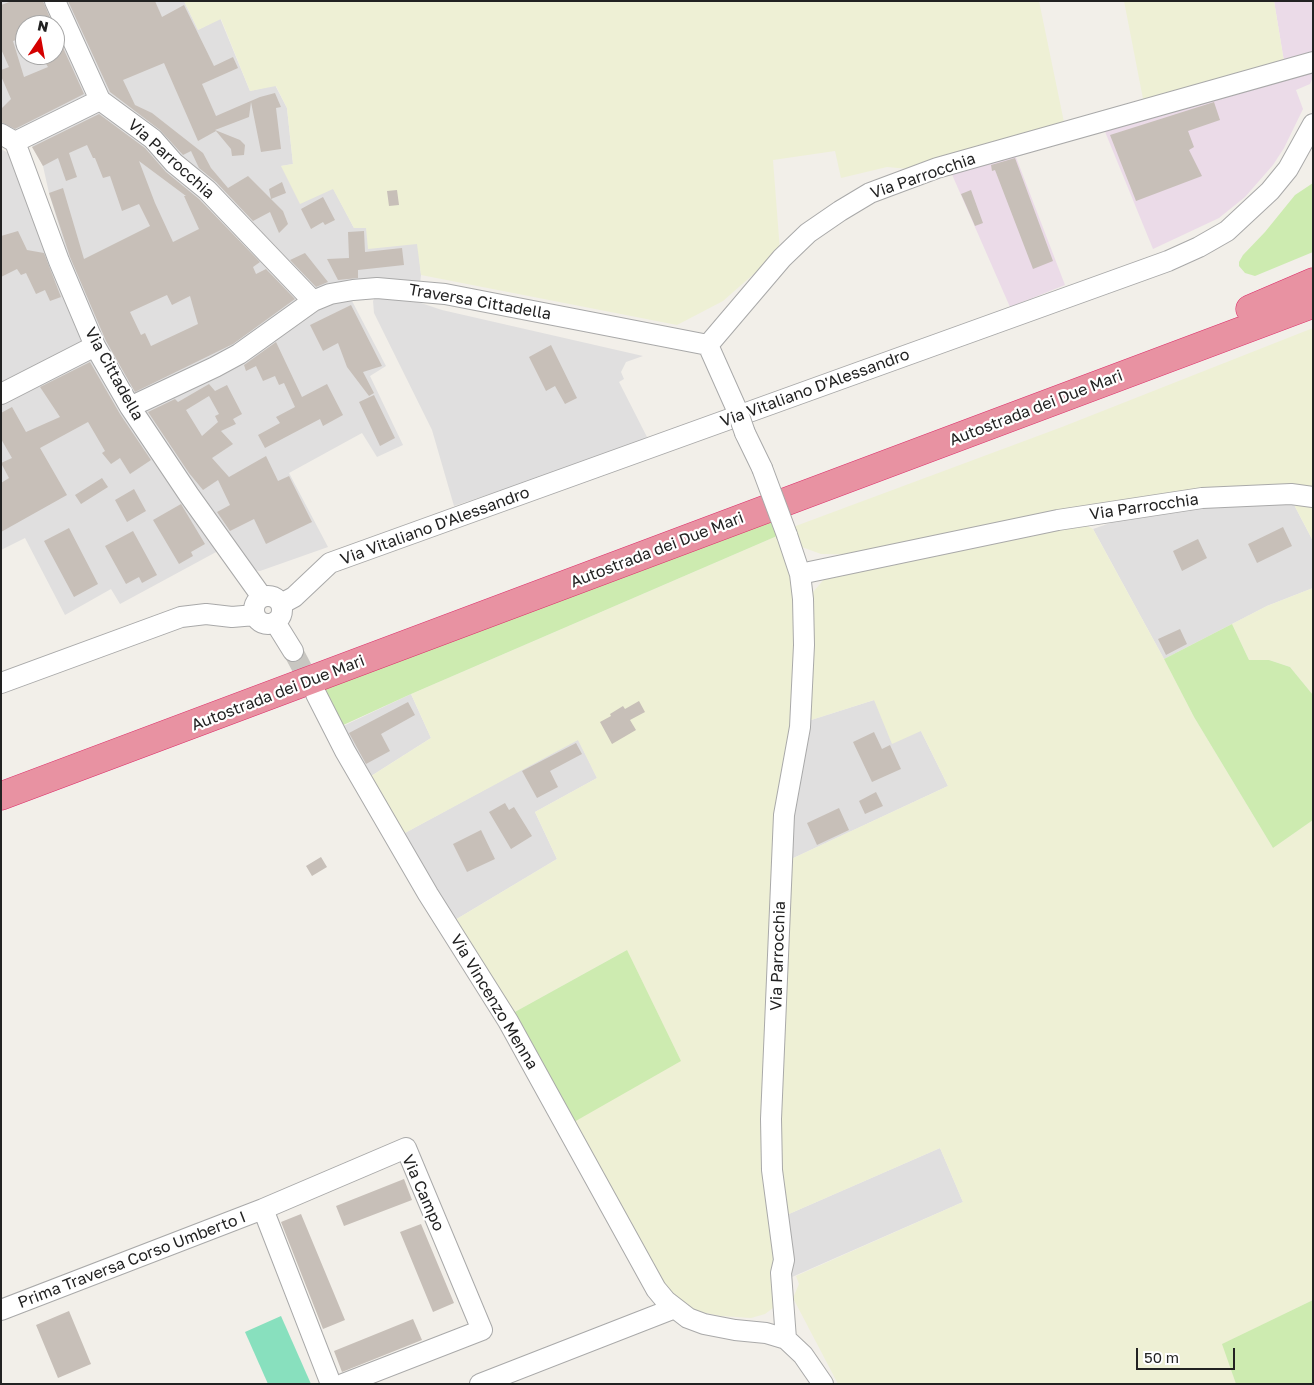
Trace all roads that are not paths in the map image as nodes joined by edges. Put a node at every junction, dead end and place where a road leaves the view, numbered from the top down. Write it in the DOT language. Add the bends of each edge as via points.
graph roads {
  1 [pos="54,1"];
  2 [pos="1313,62"];
  3 [pos="100,100"];
  4 [pos="1313,124"];
  5 [pos="8,138"];
  6 [pos="1313,284"];
  7 [pos="313,301"];
  8 [pos="1313,304"];
  9 [pos="708,345"];
  10 [pos="96,346"];
  11 [pos="1,394"];
  12 [pos="130,407"];
  13 [pos="1313,497"];
  14 [pos="800,574"];
  15 [pos="259,606"];
  16 [pos="278,613"];
  17 [pos="293,651"];
  18 [pos="1,684"];
  19 [pos="316,694"];
  20 [pos="1,776"];
  21 [pos="1,796"];
  22 [pos="263,1209"];
  23 [pos="675,1308"];
  24 [pos="1,1310"];
  25 [pos="786,1339"];
  26 [pos="331,1384"];
  27 [pos="343,1384"];
  28 [pos="480,1384"];
  29 [pos="824,1384"];
  1 -- 3 [label="street, Via Parrocchia"];
  2 -- 9 [label="street, Via Parrocchia" via="937,168 870,193 808,233 782,258"];
  3 -- 5 [label="street"];
  3 -- 7 [label="street, Via Parrocchia" via="154,139 174,163 207,190"];
  4 -- 16 [label="street, Via Vitaliano D'Alessandro" via="1288,169 1270,191 1227,231 1199,247 330,563"];
  5 -- 10 [label="street, Via Cittadella"];
  6 -- 20 [label="highway, Autostrada dei Due Mari"];
  7 -- 9 [label="street, Traversa Cittadella" via="354,290 407,289"];
  7 -- 12 [label="street, Traversa Cittadella" via="239,354"];
  8 -- 21 [label="highway, Autostrada dei Due Mari"];
  9 -- 14 [label="street, Via Parrocchia, bridge" via="762,468"];
  10 -- 11 [label="street"];
  10 -- 12 [label="street, Via Cittadella"];
  12 -- 15 [label="street, Via Cittadella"];
  13 -- 14 [label="street, Via Parrocchia" via="1291,494 1202,498 1058,520"];
  14 -- 25 [label="street, Via Parrocchia" via="804,645 800,727 784,815 771,1119 772,1170 784,1260 781,1273"];
  15 -- 16 [label="street" via="261,622 266,623"];
  15 -- 18 [label="street" via="232,617 206,614 181,617"];
  16 -- 17 [label="street"];
  19 -- 23 [label="street, Via Vincenzo Menna" via="418,877 508,1020 656,1289"];
  22 -- 24 [label="street, Prima Traversa Corso Umberto I"];
  22 -- 26 [label="street"];
  22 -- 27 [label="street, Via Campo" via="406,1148 482,1330"];
  23 -- 25 [label="street" via="704,1324"];
  23 -- 28 [label="street"];
  25 -- 29 [label="street" via="803,1355"];
}
